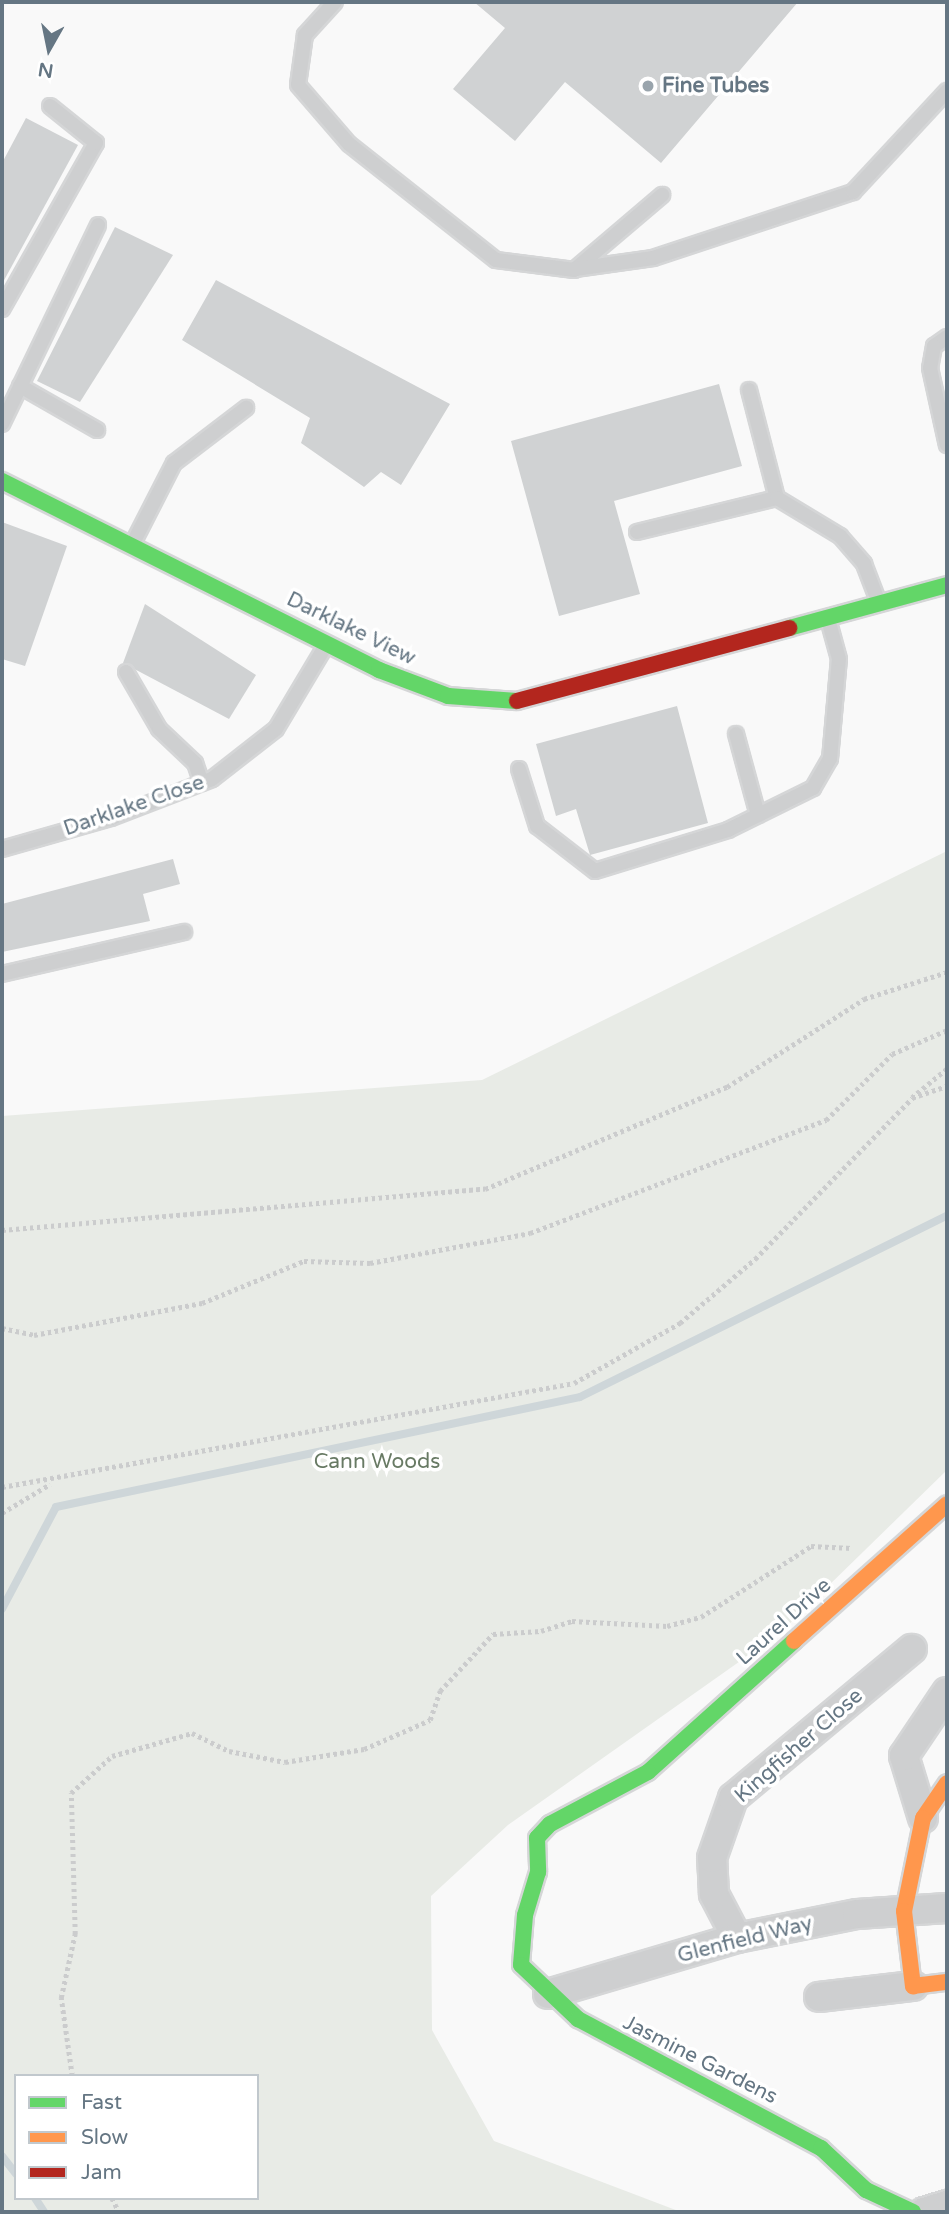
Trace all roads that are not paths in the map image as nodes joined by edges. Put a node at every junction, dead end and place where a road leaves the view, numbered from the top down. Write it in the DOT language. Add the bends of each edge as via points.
graph roads {
  1 [pos="335,2"];
  2 [pos="947,91"];
  3 [pos="50,106"];
  4 [pos="662,195"];
  5 [pos="98,225"];
  6 [pos="574,270"];
  7 [pos="2,309"];
  8 [pos="947,337"];
  9 [pos="20,386"];
  10 [pos="749,390"];
  11 [pos="246,408"];
  12 [pos="2,424"];
  13 [pos="97,430"];
  14 [pos="947,444"];
  15 [pos="2,481"];
  16 [pos="777,498"];
  17 [pos="637,531"];
  18 [pos="133,543"];
  19 [pos="947,585"];
  20 [pos="879,603"];
  21 [pos="828,617"];
  22 [pos="328,642"];
  23 [pos="126,672"];
  24 [pos="736,733"];
  25 [pos="519,769"];
  26 [pos="202,783"];
  27 [pos="758,815"];
  28 [pos="2,849"];
  29 [pos="184,932"];
  30 [pos="2,974"];
  31 [pos="947,1504"];
  32 [pos="912,1649"];
  33 [pos="947,1692"];
  34 [pos="947,1783"];
  35 [pos="923,1818"];
  36 [pos="537,1838"];
  37 [pos="947,1908"];
  38 [pos="904,1911"];
  39 [pos="737,1938"];
  40 [pos="947,1982"];
  41 [pos="914,1986"];
  42 [pos="548,1994"];
  43 [pos="819,1997"];
  44 [pos="947,2205"];
  45 [pos="913,2212"];
  46 [pos="925,2212"];
  1 -- 6 [label="lane" via="304,35 298,85 349,144 496,260"];
  2 -- 6 [label="lane" via="853,192 653,258"];
  3 -- 7 [label="lane" via="96,143"];
  4 -- 6 [label="lane"];
  5 -- 9 [label="lane"];
  8 -- 14 [label="lane" via="934,346 930,368"];
  9 -- 12 [label="lane"];
  9 -- 13 [label="lane"];
  10 -- 16 [label="lane"];
  11 -- 18 [label="lane" via="174,463"];
  15 -- 18 [label="street, Darklake View"];
  16 -- 17 [label="lane"];
  16 -- 20 [label="lane" via="840,536 864,564"];
  18 -- 22 [label="street, Darklake View"];
  19 -- 20 [label="street, Darklake View"];
  20 -- 21 [label="street, Darklake View"];
  21 -- 22 [label="street, Darklake View" via="517,701 448,696 379,670"];
  21 -- 27 [label="lane" via="839,659 830,758 813,788"];
  22 -- 26 [label="lane, Darklake Close" via="276,729"];
  23 -- 26 [label="lane" via="159,729 195,763"];
  24 -- 27 [label="lane"];
  25 -- 27 [label="lane" via="537,826 594,871"];
  26 -- 28 [label="lane, Darklake Close"];
  29 -- 30 [label="lane"];
  31 -- 36 [label="street, Laurel Drive" via="648,1772 550,1824"];
  32 -- 39 [label="street, Kingfisher Close" via="733,1798 712,1858 714,1894"];
  33 -- 35 [label="street" via="904,1756"];
  34 -- 35 [label="street"];
  35 -- 38 [label="street"];
  36 -- 42 [label="street, Jasmine Gardens" via="538,1872 525,1915 521,1965"];
  37 -- 38 [label="street, Glenfield Way"];
  38 -- 39 [label="street, Glenfield Way"];
  38 -- 41 [label="street"];
  39 -- 42 [label="street, Glenfield Way"];
  40 -- 41 [label="street"];
  41 -- 43 [label="street"];
  42 -- 45 [label="street, Jasmine Gardens" via="657,2066 821,2148 866,2190"];
  44 -- 46 [label="street"];
}
